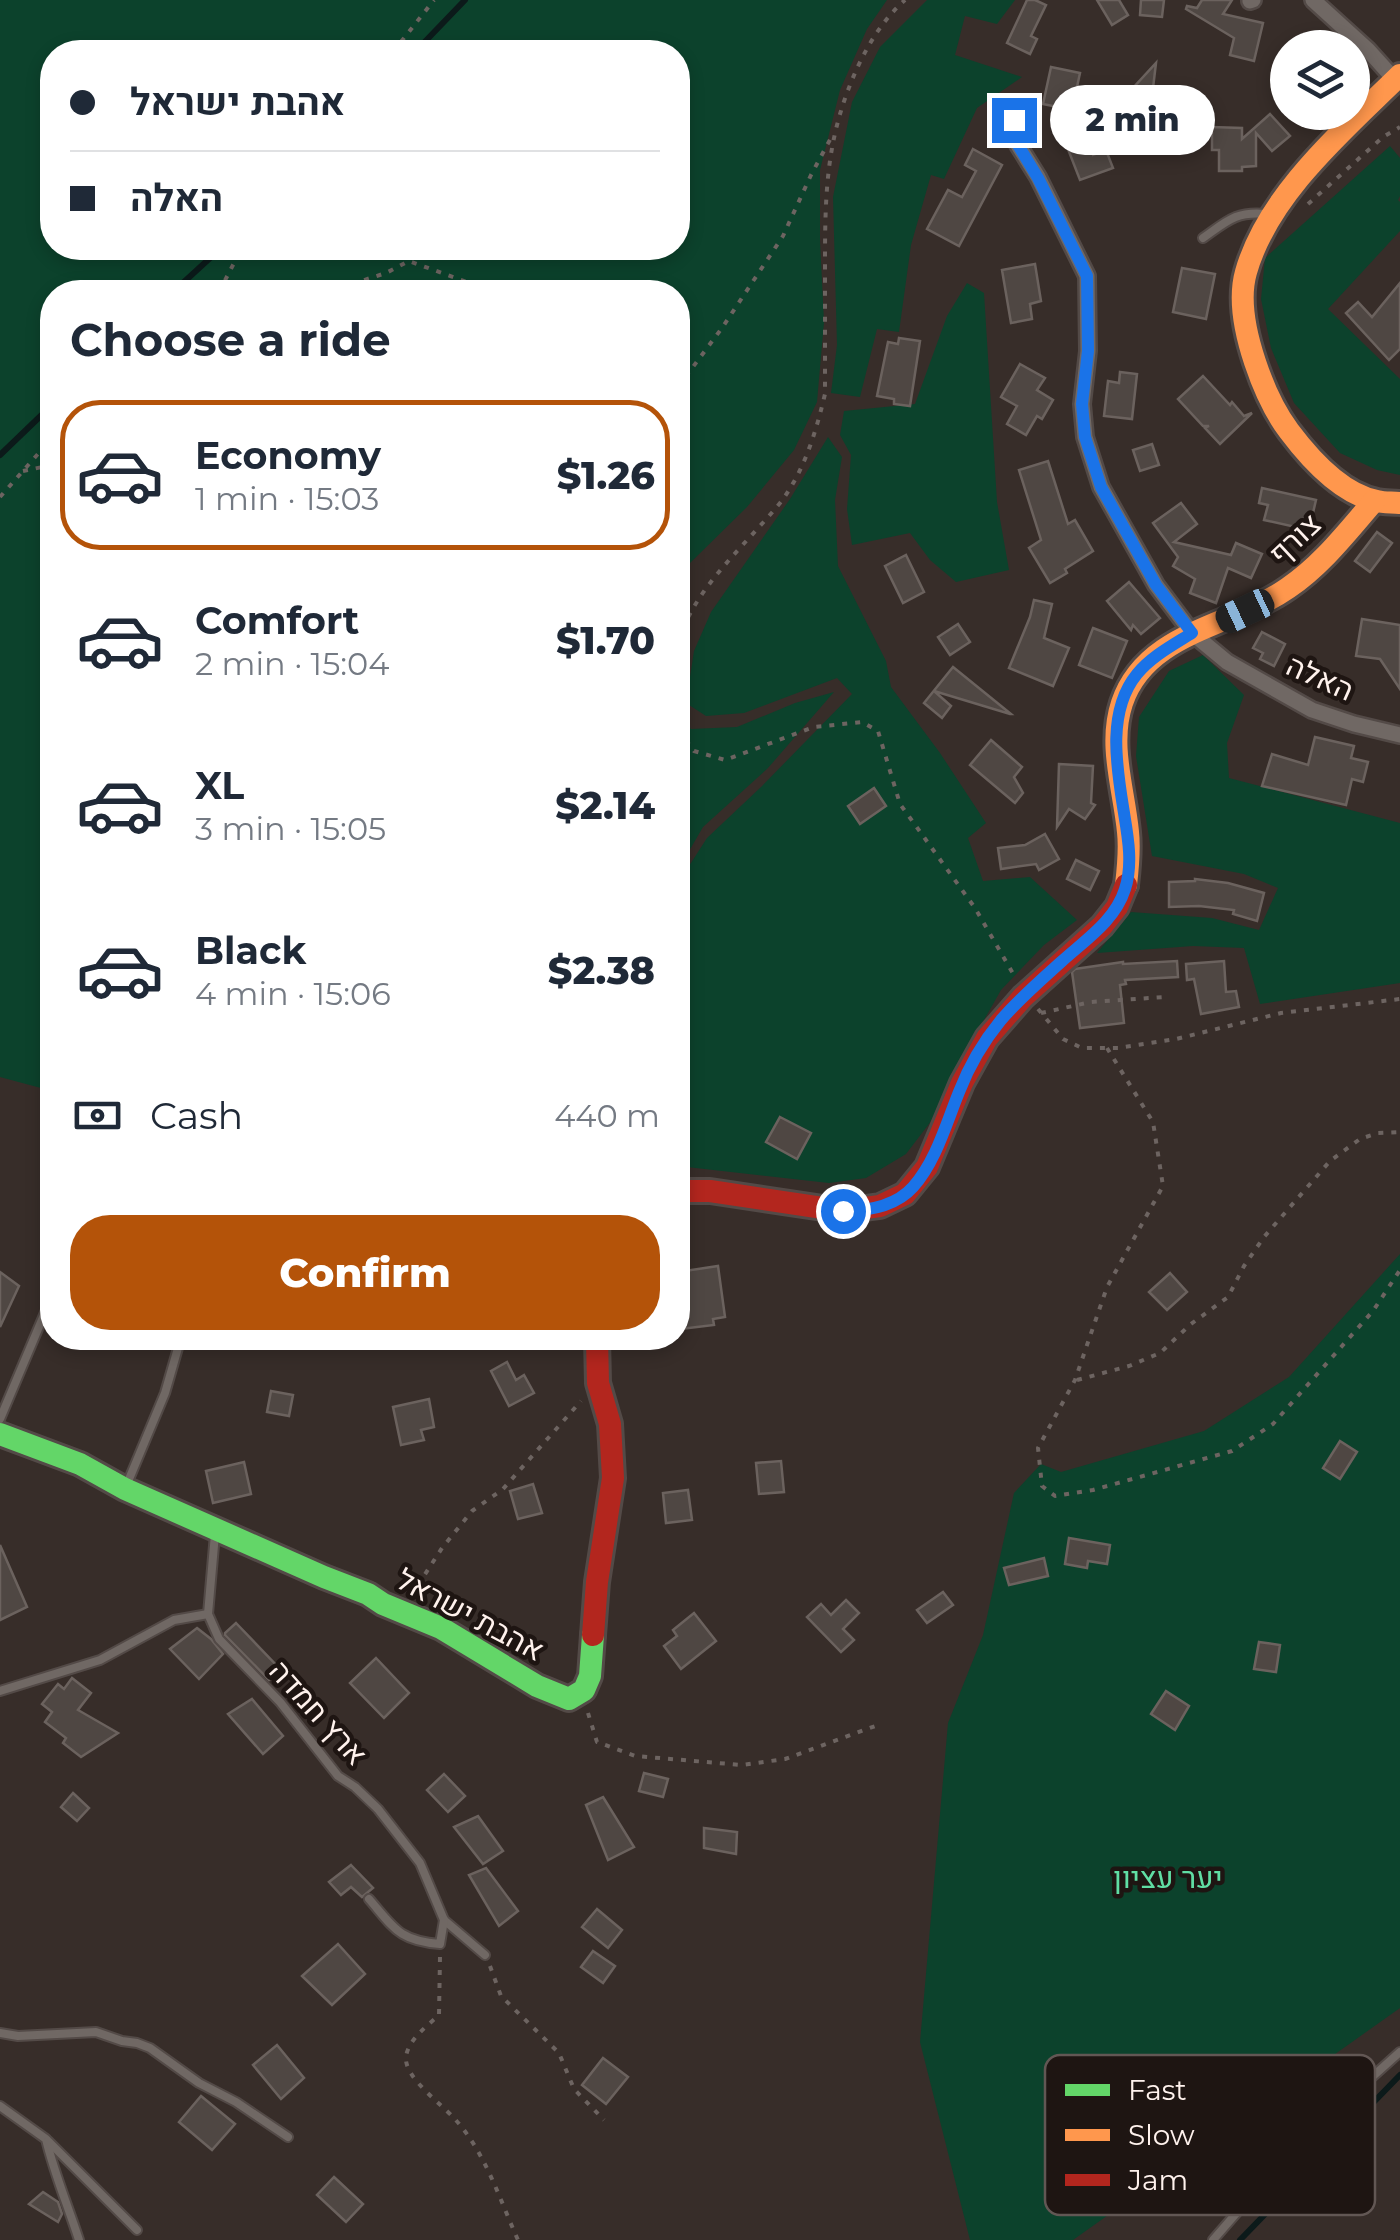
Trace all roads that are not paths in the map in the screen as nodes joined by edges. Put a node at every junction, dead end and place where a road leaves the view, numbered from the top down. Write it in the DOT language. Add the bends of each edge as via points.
graph roads {
  1 [pos="1313,0"];
  2 [pos="1397,77"];
  3 [pos="1014,120"];
  4 [pos="1274,215"];
  5 [pos="1203,238"];
  6 [pos="1374,501"];
  7 [pos="1400,503"];
  8 [pos="1192,633"];
  9 [pos="1400,735"];
  10 [pos="690,1190"];
  11 [pos="40,1324"];
  12 [pos="177,1350"];
  13 [pos="597,1350"];
  14 [pos="0,1419"];
  15 [pos="0,1434"];
  16 [pos="125,1489"];
  17 [pos="216,1528"];
  18 [pos="208,1614"];
  19 [pos="0,1678"];
  20 [pos="4,1689"];
  21 [pos="369,1899"];
  22 [pos="444,1920"];
  23 [pos="485,1955"];
  24 [pos="0,2033"];
  25 [pos="1400,2052"];
  26 [pos="1375,2074"];
  27 [pos="0,2106"];
  28 [pos="288,2137"];
  29 [pos="46,2139"];
  30 [pos="1235,2215"];
  31 [pos="137,2230"];
  32 [pos="79,2240"];
  33 [pos="1213,2240"];
  1 -- 2 [label="street"];
  2 -- 4 [label="street"];
  3 -- 8 [label="street, האלה" via="1018,145 1087,276 1082,404 1101,487 1156,585"];
  4 -- 5 [label="lane" via="1232,217"];
  4 -- 6 [label="street" via="1245,275 1245,325 1255,363 1276,414 1305,452"];
  6 -- 7 [label="street"];
  6 -- 8 [label="street, צורף" via="1297,582"];
  8 -- 9 [label="street, האלה" via="1227,662 1312,710"];
  8 -- 10 [label="street" via="1135,676 1121,706 1116,756 1129,864 1115,912 1034,1004 1000,1021 910,1191 888,1204 843,1211"];
  11 -- 14 [label="lane"];
  12 -- 16 [label="lane"];
  13 -- 17 [label="street, אהבת ישראל" via="613,1478 590,1676 584,1690 569,1699 442,1628"];
  15 -- 16 [label="street, אהבת ישראל"];
  16 -- 17 [label="street, אהבת ישראל"];
  17 -- 18 [label="lane"];
  18 -- 20 [label="lane" via="174,1620 100,1660"];
  18 -- 22 [label="lane, ארץ חמדה" via="219,1639 338,1776 398,1833 420,1863"];
  19 -- 20 [label="lane"];
  21 -- 22 [label="lane" via="416,1942 440,1944"];
  22 -- 23 [label="lane, ארץ חמדה"];
  24 -- 28 [label="lane" via="96,2032 137,2043"];
  25 -- 26 [label="lane"];
  27 -- 29 [label="lane"];
  29 -- 31 [label="lane"];
  29 -- 32 [label="lane"];
  30 -- 33 [label="lane"];
}
